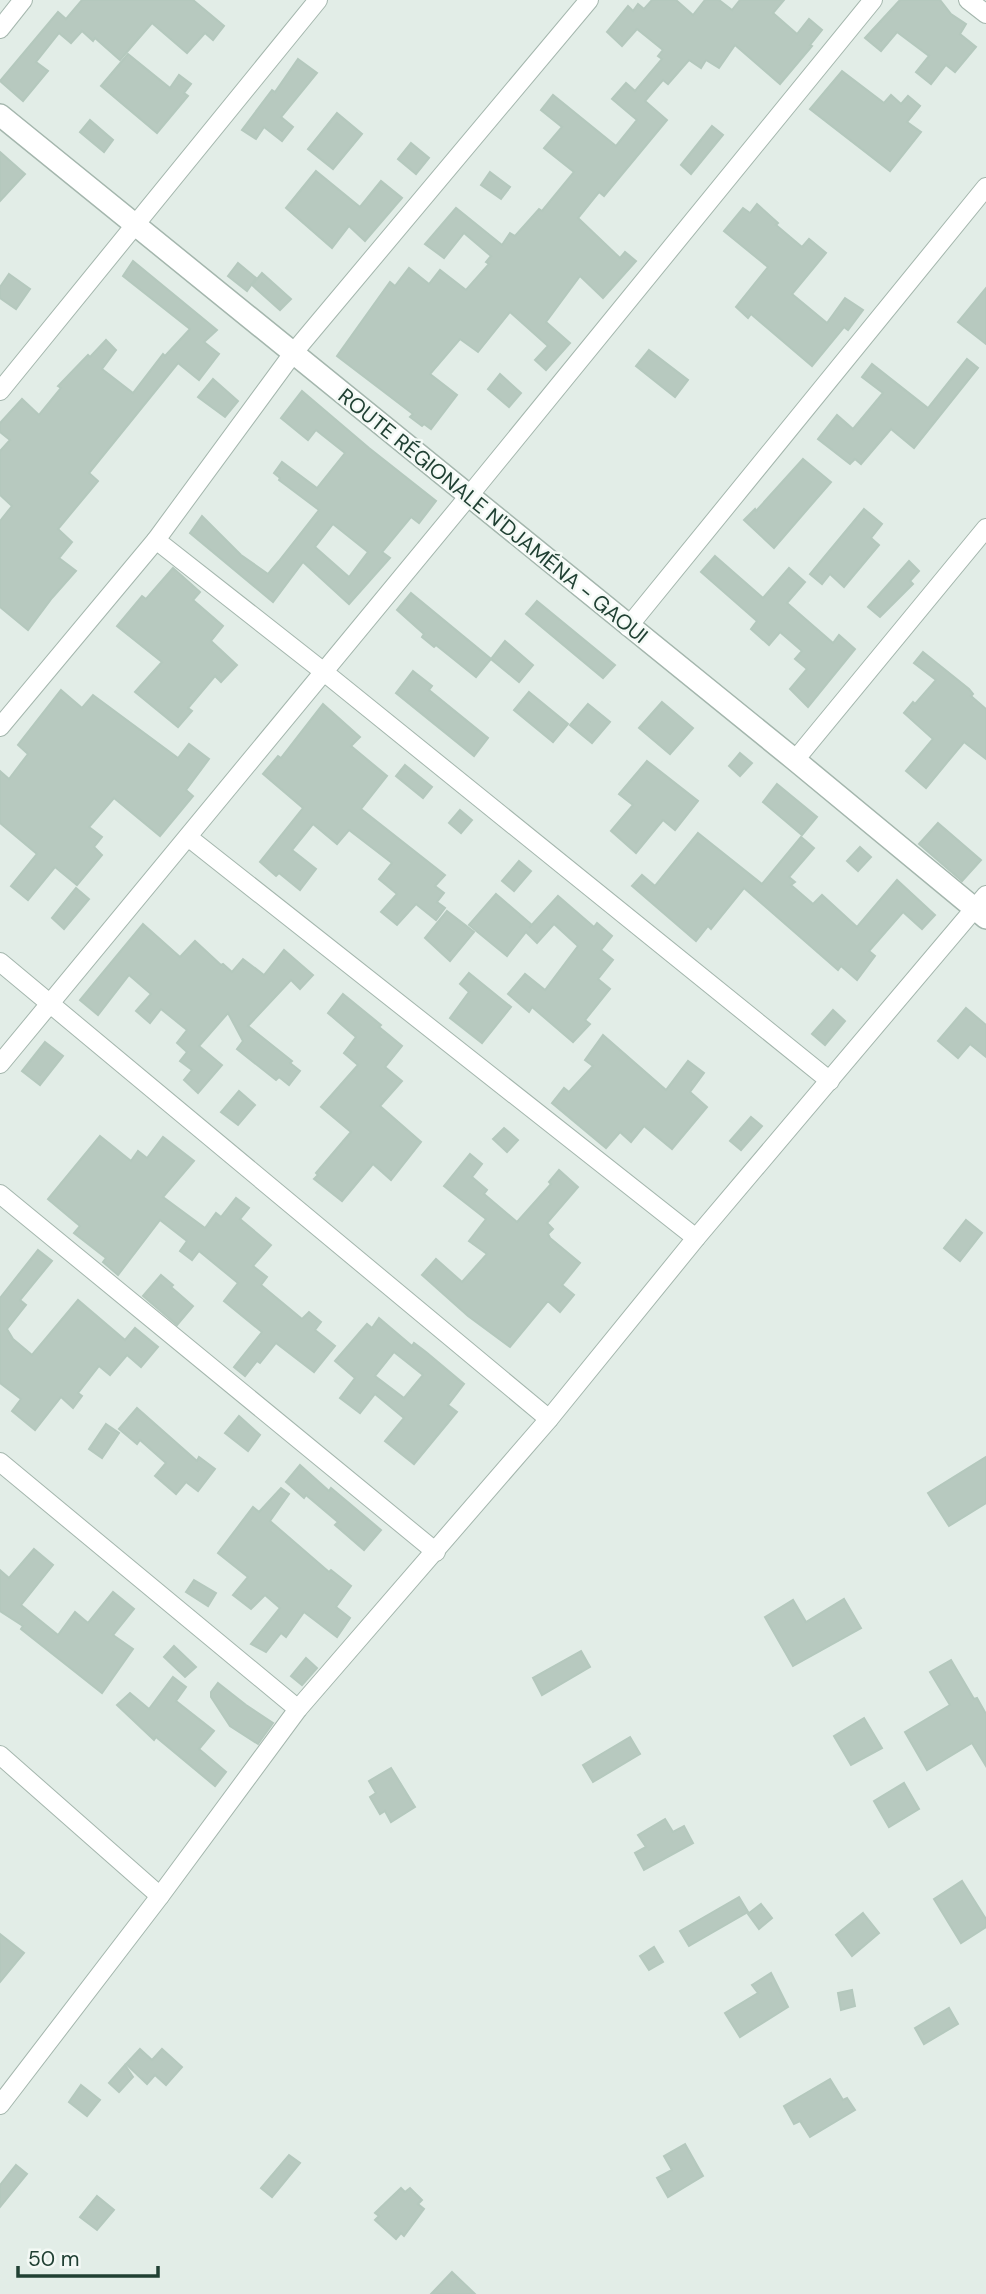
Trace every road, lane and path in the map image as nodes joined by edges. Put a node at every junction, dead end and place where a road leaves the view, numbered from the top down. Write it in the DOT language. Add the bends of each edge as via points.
graph roads {
  1 [pos="23,0"];
  2 [pos="318,0"];
  3 [pos="589,0"];
  4 [pos="873,0"];
  5 [pos="968,0"];
  6 [pos="986,14"];
  7 [pos="0,29"];
  8 [pos="0,115"];
  9 [pos="986,187"];
  10 [pos="135,224"];
  11 [pos="294,352"];
  12 [pos="0,391"];
  13 [pos="468,497"];
  14 [pos="986,528"];
  15 [pos="156,540"];
  16 [pos="628,627"];
  17 [pos="324,672"];
  18 [pos="0,727"];
  19 [pos="795,760"];
  20 [pos="188,837"];
  21 [pos="982,907"];
  22 [pos="0,962"];
  23 [pos="51,1004"];
  24 [pos="0,1064"];
  25 [pos="830,1081"];
  26 [pos="0,1194"];
  27 [pos="696,1238"];
  28 [pos="549,1419"];
  29 [pos="0,1462"];
  30 [pos="436,1552"];
  31 [pos="298,1709"];
  32 [pos="0,1755"];
  33 [pos="160,1895"];
  34 [pos="0,2105"];
  1 -- 7 [label="street"];
  2 -- 10 [label="street"];
  3 -- 11 [label="street"];
  4 -- 13 [label="street"];
  5 -- 6 [label="street"];
  8 -- 10 [label="street, ROUTE RÉGIONALE N'DJAMÉNA - GAOUI"];
  9 -- 16 [label="street"];
  10 -- 11 [label="street, ROUTE RÉGIONALE N'DJAMÉNA - GAOUI"];
  10 -- 12 [label="street"];
  11 -- 13 [label="street, ROUTE RÉGIONALE N'DJAMÉNA - GAOUI"];
  11 -- 15 [label="street"];
  13 -- 16 [label="street, ROUTE RÉGIONALE N'DJAMÉNA - GAOUI"];
  13 -- 17 [label="street"];
  14 -- 19 [label="street"];
  15 -- 17 [label="street"];
  15 -- 18 [label="street"];
  16 -- 19 [label="street, ROUTE RÉGIONALE N'DJAMÉNA - GAOUI"];
  17 -- 20 [label="street"];
  17 -- 25 [label="street"];
  19 -- 21 [label="street, ROUTE RÉGIONALE N'DJAMÉNA - GAOUI"];
  20 -- 23 [label="street"];
  20 -- 27 [label="street"];
  21 -- 25 [label="street"];
  22 -- 23 [label="street"];
  23 -- 24 [label="street"];
  23 -- 28 [label="street"];
  25 -- 27 [label="street"];
  26 -- 30 [label="street"];
  27 -- 28 [label="street"];
  28 -- 30 [label="street"];
  29 -- 31 [label="street"];
  30 -- 31 [label="street"];
  31 -- 33 [label="street"];
  32 -- 33 [label="street"];
  33 -- 34 [label="street"];
}
